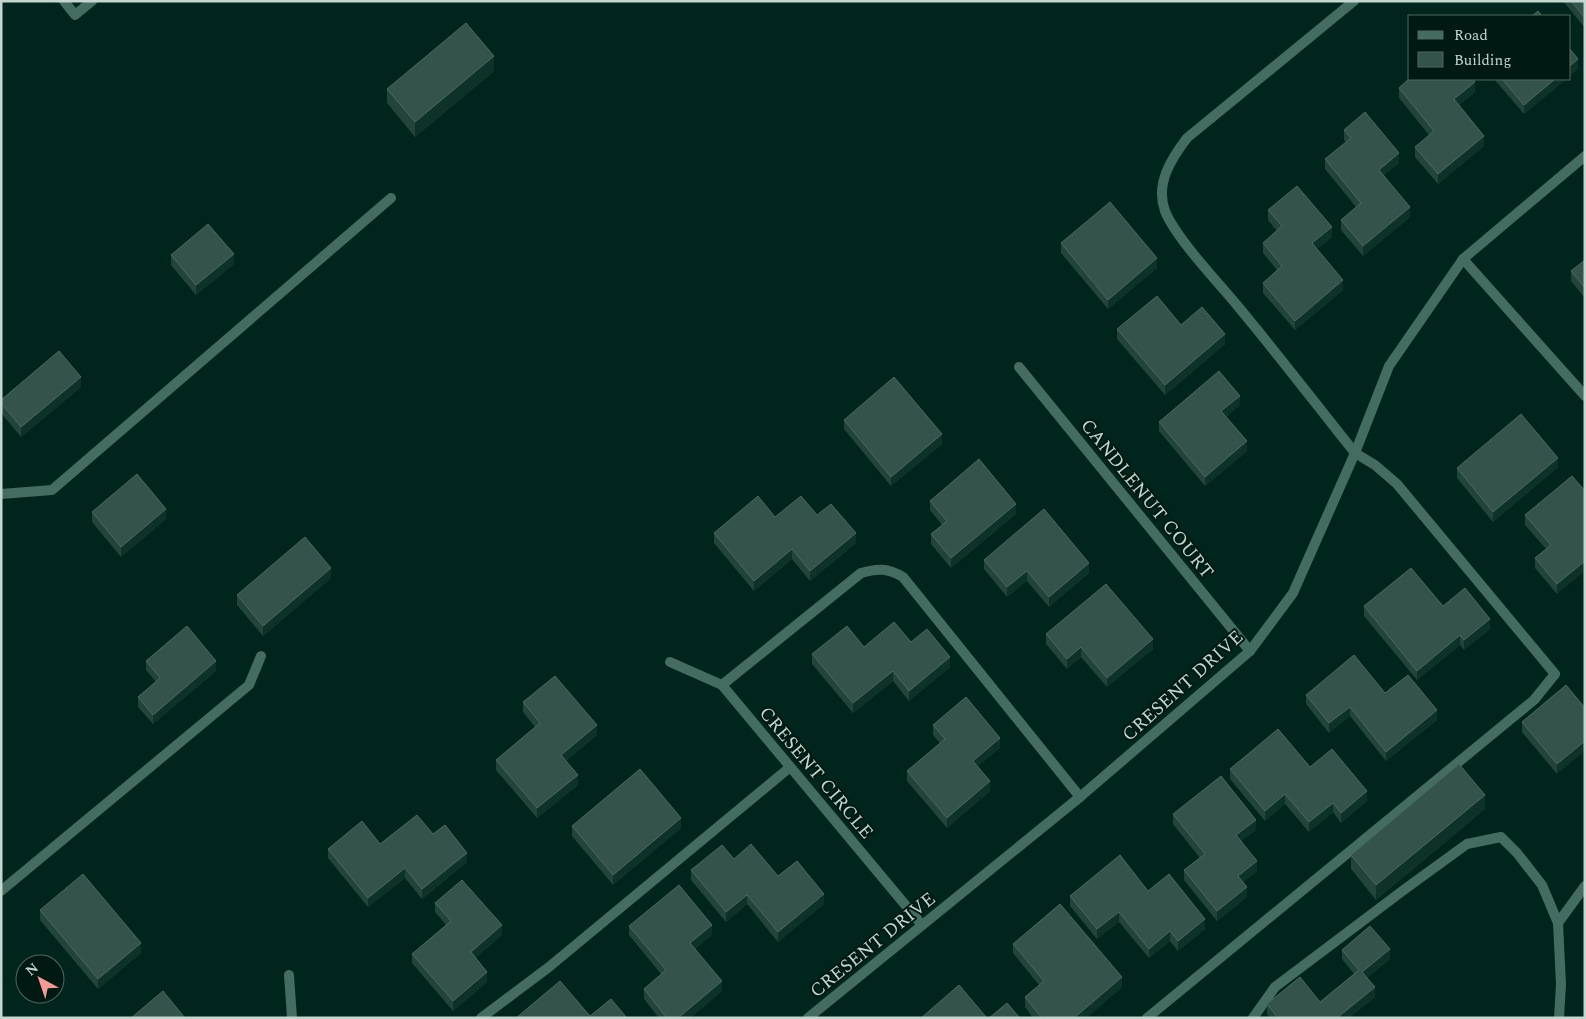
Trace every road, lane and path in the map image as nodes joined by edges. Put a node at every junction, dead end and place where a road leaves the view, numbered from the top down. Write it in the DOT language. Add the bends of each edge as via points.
graph roads {
  1 [pos="64,1"];
  2 [pos="92,1"];
  3 [pos="1354,1"];
  4 [pos="1585,156"];
  5 [pos="391,198"];
  6 [pos="1463,259"];
  7 [pos="1019,367"];
  8 [pos="1585,396"];
  9 [pos="1355,452"];
  10 [pos="1,494"];
  11 [pos="1250,652"];
  12 [pos="261,656"];
  13 [pos="670,662"];
  14 [pos="722,685"];
  15 [pos="789,768"];
  16 [pos="1080,797"];
  17 [pos="1585,886"];
  18 [pos="1,890"];
  19 [pos="1558,923"];
  20 [pos="922,925"];
  21 [pos="289,975"];
  22 [pos="292,1018"];
  23 [pos="481,1018"];
  24 [pos="808,1018"];
  25 [pos="1146,1018"];
  26 [pos="1253,1018"];
  27 [pos="1559,1018"];
  1 -- 2 [label="street" via="75,15"];
  3 -- 9 [label="street" via="1187,138 1172,158 1161,188 1165,210 1187,244"];
  4 -- 6 [label="street, CRESENT DRIVE"];
  5 -- 10 [label="street" via="52,490"];
  6 -- 8 [label="street"];
  6 -- 9 [label="street, CRESENT DRIVE" via="1389,366"];
  7 -- 11 [label="street, CANDLENUT COURT"];
  9 -- 11 [label="street, CRESENT DRIVE" via="1293,593"];
  9 -- 25 [label="street" via="1397,484 1555,674 1534,700"];
  11 -- 16 [label="street, CRESENT DRIVE"];
  12 -- 18 [label="street" via="249,685"];
  13 -- 14 [label="street, CRESENT CIRCLE"];
  14 -- 15 [label="street, CRESENT CIRCLE"];
  14 -- 16 [label="street" via="861,573 878,568 892,571 903,578"];
  15 -- 20 [label="street, CRESENT CIRCLE"];
  15 -- 23 [label="street" via="549,967"];
  16 -- 20 [label="street, CRESENT DRIVE"];
  17 -- 19 [label="street"];
  19 -- 26 [label="street" via="1542,885 1501,837 1467,844 1275,987"];
  19 -- 27 [label="street"];
  20 -- 24 [label="street, CRESENT DRIVE"];
  21 -- 22 [label="street"];
}
